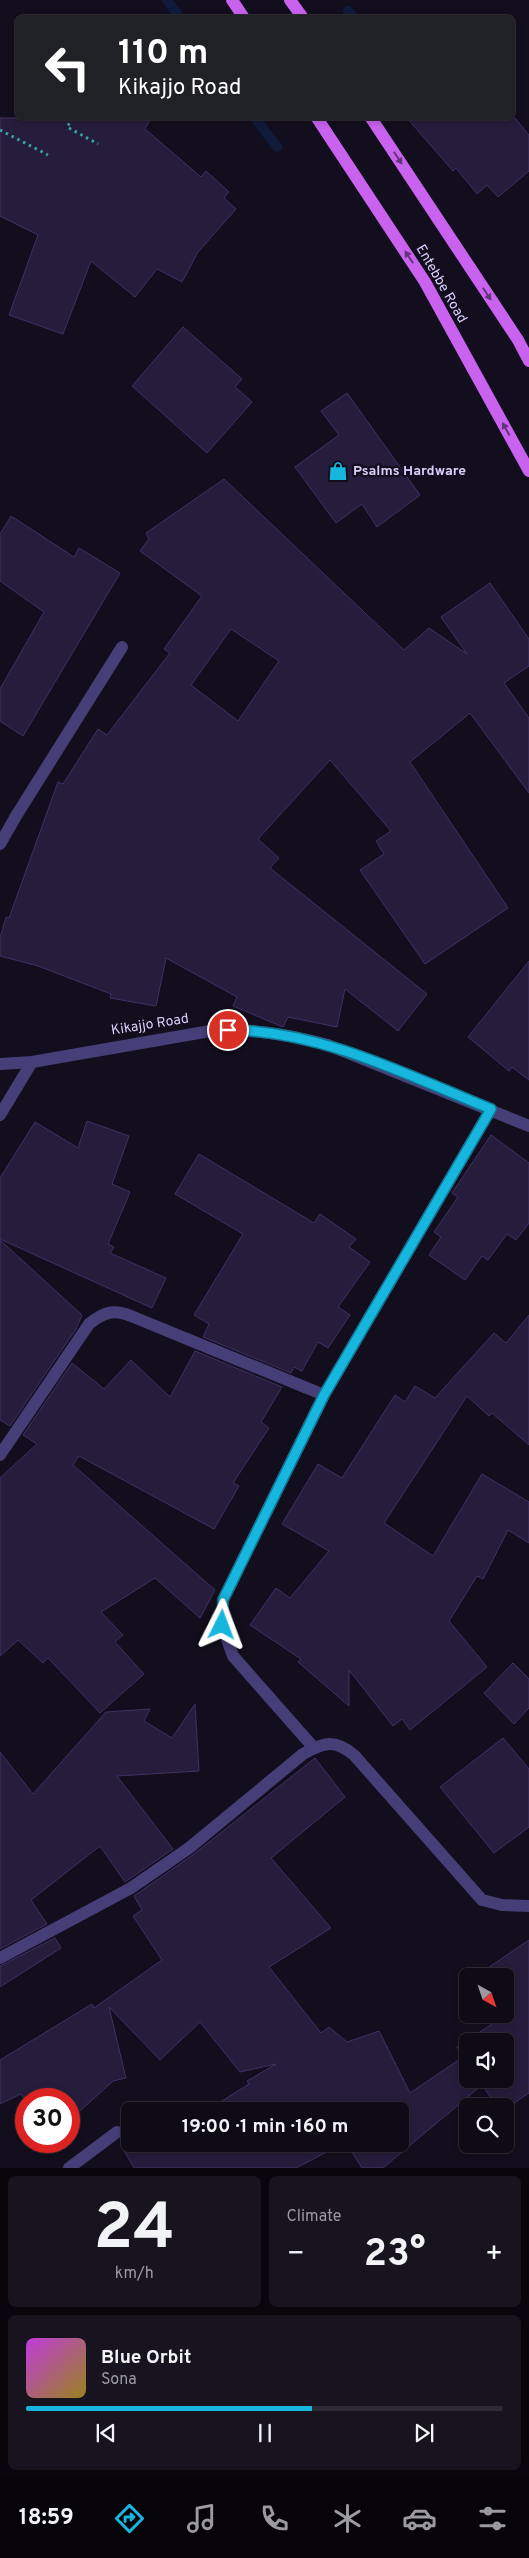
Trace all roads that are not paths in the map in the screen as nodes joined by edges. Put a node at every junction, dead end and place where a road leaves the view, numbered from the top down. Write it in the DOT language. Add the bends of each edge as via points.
graph roads {
  1 [pos="232,0"];
  2 [pos="290,0"];
  3 [pos="242,15"];
  4 [pos="301,15"];
  5 [pos="318,120"];
  6 [pos="372,120"];
  7 [pos="529,361"];
  8 [pos="529,471"];
  9 [pos="122,647"];
  10 [pos="0,844"];
  11 [pos="32,1062"];
  12 [pos="0,1064"];
  13 [pos="491,1109"];
  14 [pos="0,1115"];
  15 [pos="529,1126"];
  16 [pos="324,1395"];
  17 [pos="0,1455"];
  18 [pos="314,1748"];
  19 [pos="529,1906"];
  20 [pos="0,1958"];
  21 [pos="117,2132"];
  22 [pos="69,2168"];
  1 -- 3 [label="main road"];
  2 -- 4 [label="main road"];
  8 -- 5 [label="main road, Entebbe Road, one-way" via="425,282"];
  6 -- 7 [label="main road, one-way"];
  9 -- 10 [label="street"];
  11 -- 12 [label="street, Kikajjo Road"];
  11 -- 13 [label="street, Kikajjo Road" via="216,1030 239,1030 328,1045"];
  11 -- 14 [label="street"];
  13 -- 15 [label="street, Kikajjo Road"];
  13 -- 16 [label="street"];
  16 -- 17 [label="street" via="119,1311 104,1312 89,1324"];
  16 -- 18 [label="street" via="223,1600 221,1614 233,1656"];
  18 -- 19 [label="street" via="325,1743 335,1744 354,1755 482,1900"];
  18 -- 20 [label="street" via="190,1848 132,1888"];
  21 -- 22 [label="street"];
}
